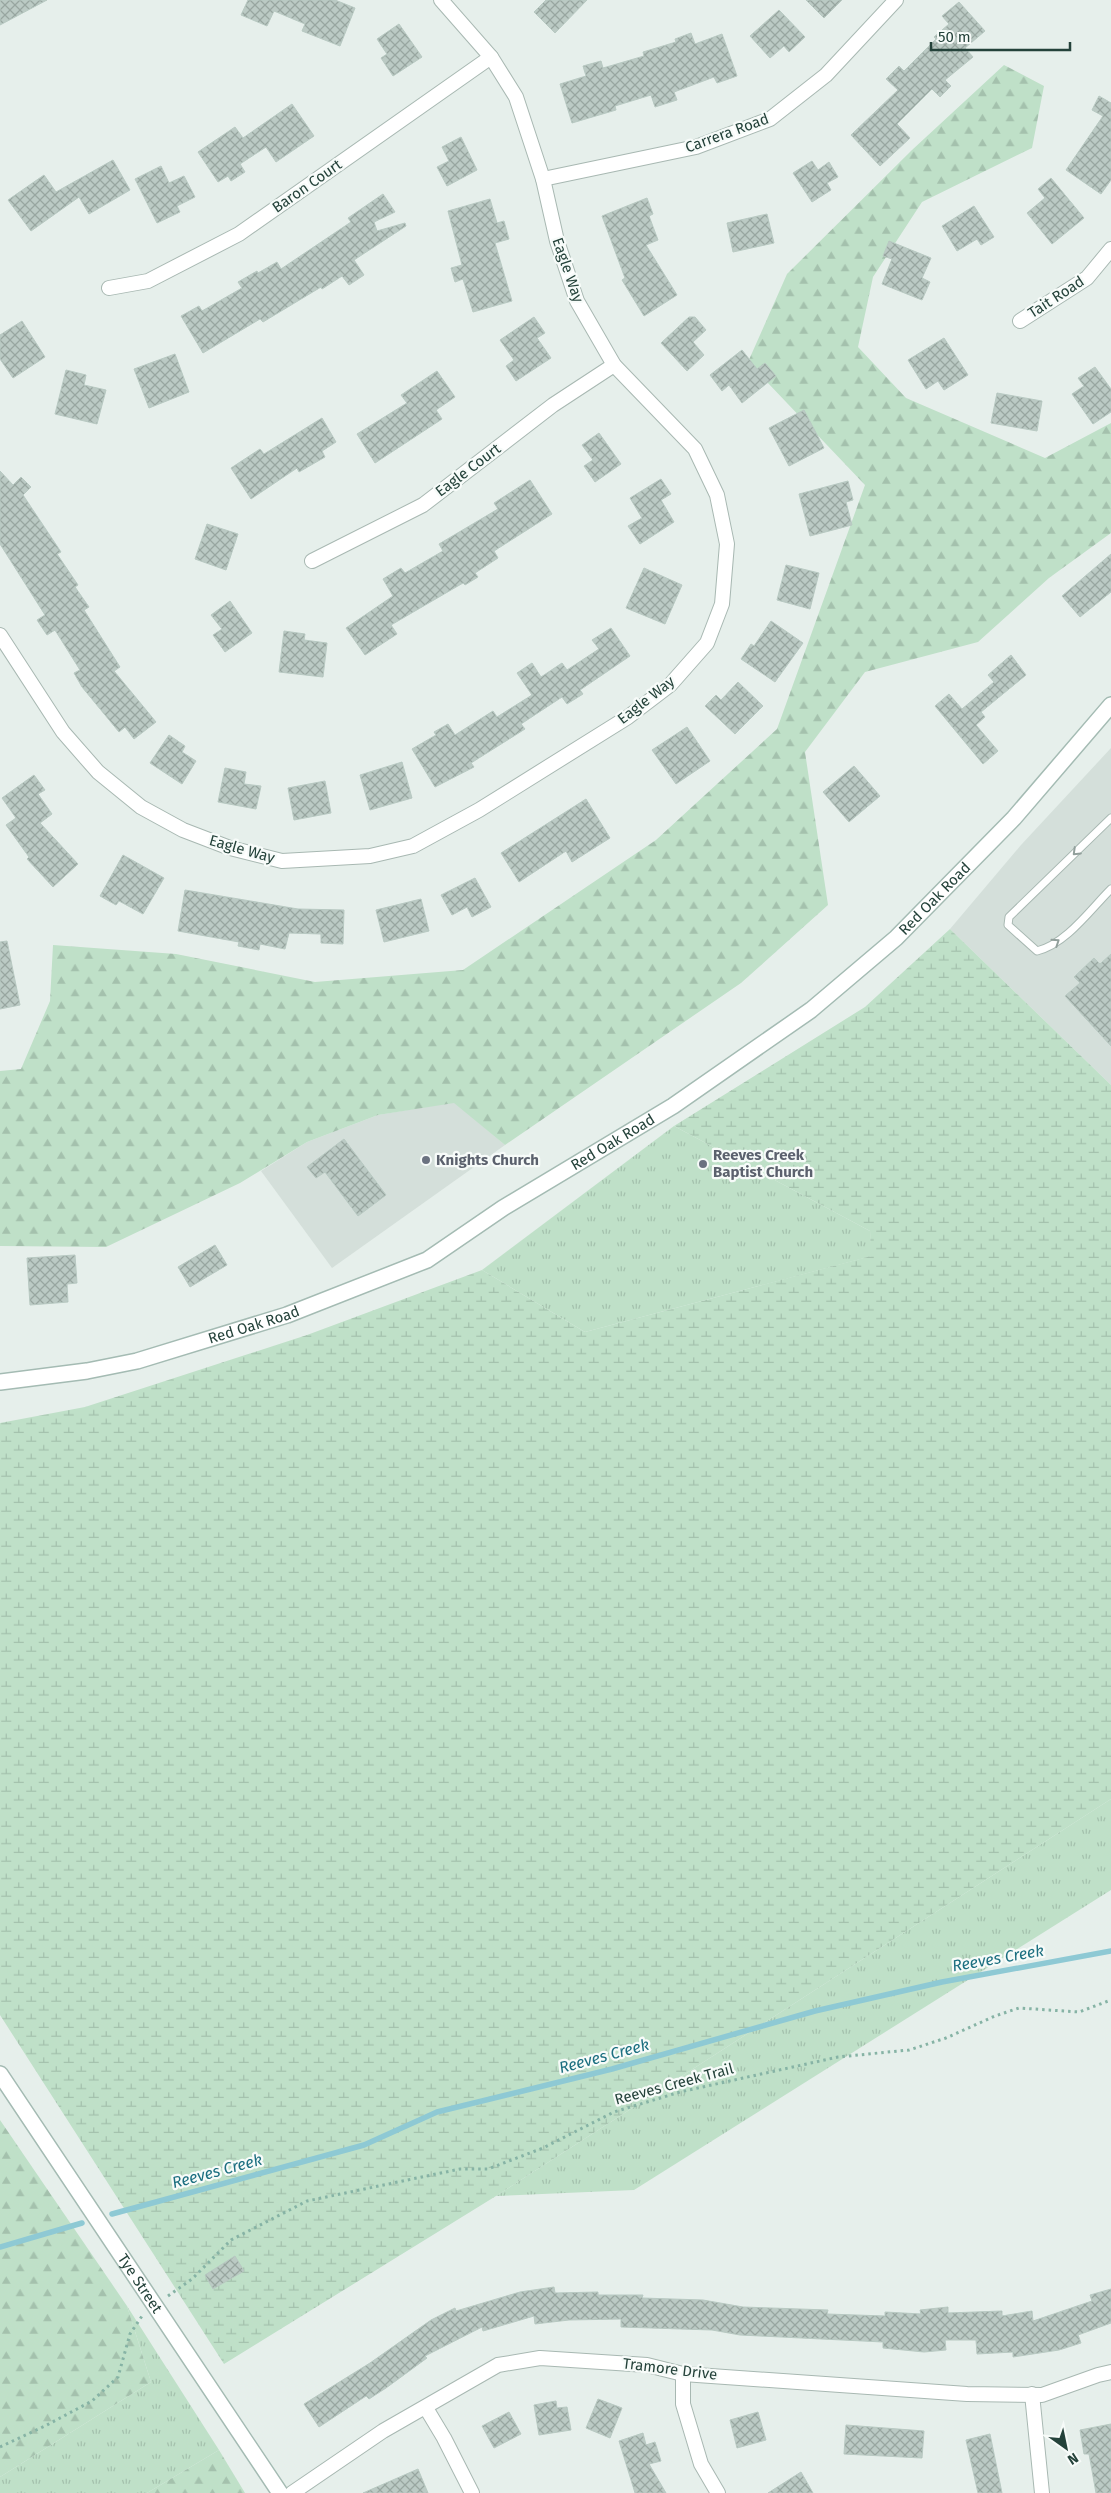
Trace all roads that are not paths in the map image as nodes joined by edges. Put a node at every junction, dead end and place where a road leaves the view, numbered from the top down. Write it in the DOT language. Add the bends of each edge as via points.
graph roads {
  1 [pos="441,0"];
  2 [pos="896,0"];
  3 [pos="491,57"];
  4 [pos="544,179"];
  5 [pos="1111,249"];
  6 [pos="109,288"];
  7 [pos="1020,321"];
  8 [pos="614,365"];
  9 [pos="312,561"];
  10 [pos="0,636"];
  11 [pos="1111,705"];
  12 [pos="1111,818"];
  13 [pos="1111,889"];
  14 [pos="0,1382"];
  15 [pos="0,2074"];
  16 [pos="1111,2372"];
  17 [pos="683,2374"];
  18 [pos="1032,2394"];
  19 [pos="426,2408"];
  20 [pos="280,2493"];
  21 [pos="292,2493"];
  22 [pos="472,2493"];
  23 [pos="718,2493"];
  24 [pos="1042,2493"];
  1 -- 3 [label="street, Eagle Way"];
  2 -- 4 [label="street, Carrera Road" via="826,75 770,119 696,147"];
  3 -- 4 [label="street, Eagle Way" via="516,97"];
  3 -- 6 [label="street, Baron Court" via="238,234 148,281"];
  4 -- 8 [label="street, Eagle Way" via="557,241 577,301"];
  5 -- 7 [label="street, Tait Road" via="1087,278"];
  8 -- 9 [label="street, Eagle Court" via="553,405 423,504"];
  8 -- 10 [label="street, Eagle Way" via="695,449 717,495 728,544 722,604 707,643 670,685 628,717 480,810 413,846 370,856 282,861 230,848 183,830 141,807 98,772 63,732"];
  11 -- 14 [label="street, Red Oak Road" via="1014,818 896,938 810,1010 673,1106 503,1208 427,1260 288,1315 137,1361"];
  12 -- 13 [label="lane, one-way" via="1009,917 1008,925 1036,951 1046,949 1063,937"];
  15 -- 20 [label="street, Tye Street"];
  16 -- 18 [label="street, Tramore Drive" via="1042,2394"];
  17 -- 18 [label="street, Tramore Drive" via="967,2394"];
  17 -- 19 [label="street, Tramore Drive" via="648,2365 540,2358 498,2365"];
  17 -- 23 [label="street" via="683,2404 701,2464"];
  18 -- 24 [label="street"];
  19 -- 21 [label="street, Tramore Drive" via="384,2430"];
  19 -- 22 [label="street"];
}
